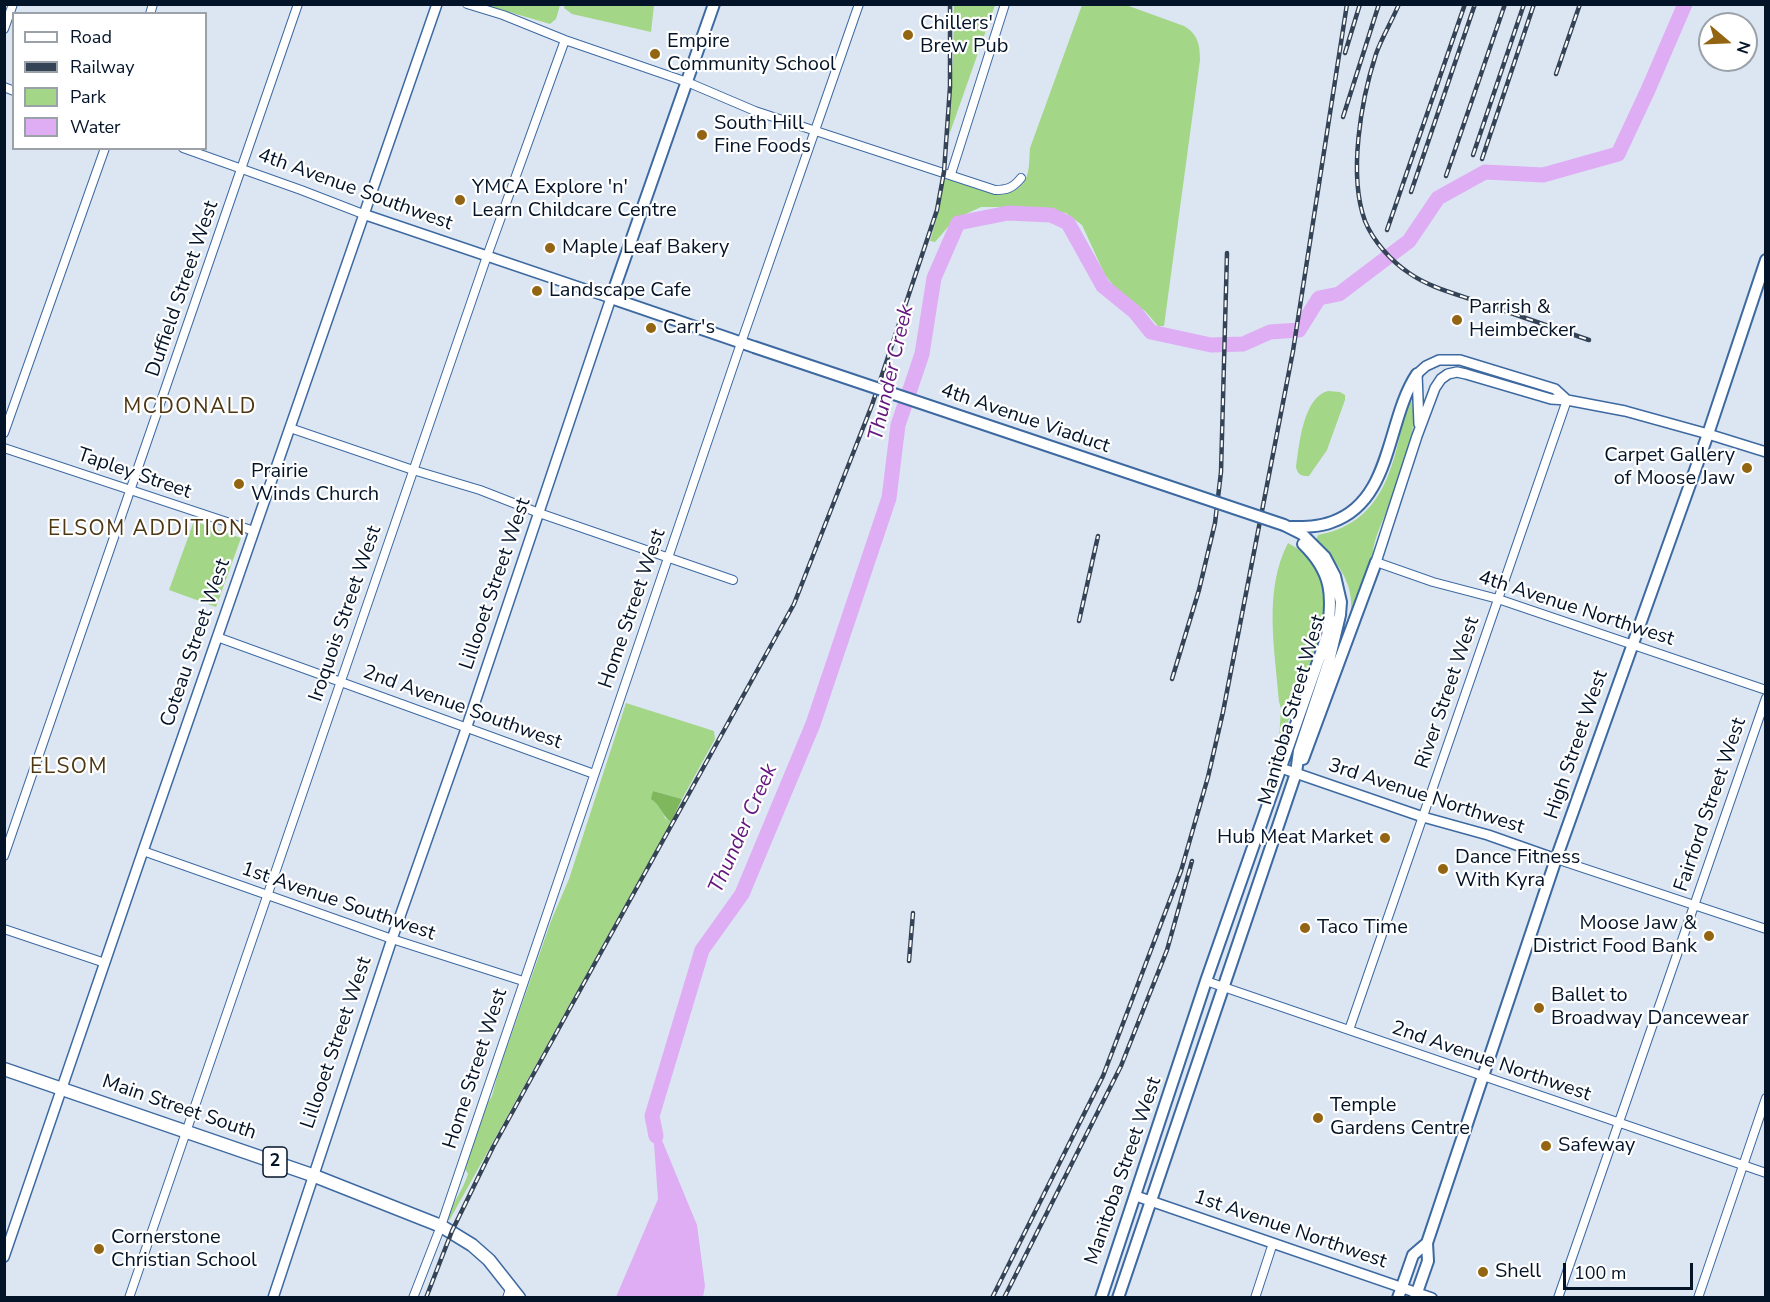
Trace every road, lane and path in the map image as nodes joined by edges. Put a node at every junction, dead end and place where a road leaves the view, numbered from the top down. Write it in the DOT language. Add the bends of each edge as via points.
graph roads {
  1 [pos="13,4"];
  2 [pos="298,4"];
  3 [pos="437,4"];
  4 [pos="467,4"];
  5 [pos="714,4"];
  6 [pos="859,4"];
  7 [pos="1005,4"];
  8 [pos="4,29"];
  9 [pos="565,40"];
  10 [pos="687,82"];
  11 [pos="815,132"];
  12 [pos="104,150"];
  13 [pos="189,150"];
  14 [pos="242,169"];
  15 [pos="951,174"];
  16 [pos="1022,178"];
  17 [pos="363,214"];
  18 [pos="487,256"];
  19 [pos="1766,260"];
  20 [pos="611,298"];
  21 [pos="741,343"];
  22 [pos="754,347"];
  23 [pos="1417,374"];
  24 [pos="1568,400"];
  25 [pos="290,428"];
  26 [pos="4,433"];
  27 [pos="1708,434"];
  28 [pos="1417,436"];
  29 [pos="4,448"];
  30 [pos="1766,452"];
  31 [pos="413,470"];
  32 [pos="131,490"];
  33 [pos="539,513"];
  34 [pos="1287,526"];
  35 [pos="254,531"];
  36 [pos="668,557"];
  37 [pos="1376,562"];
  38 [pos="733,580"];
  39 [pos="1498,599"];
  40 [pos="217,637"];
  41 [pos="1632,643"];
  42 [pos="340,681"];
  43 [pos="1766,690"];
  44 [pos="1766,698"];
  45 [pos="467,726"];
  46 [pos="1281,768"];
  47 [pos="1296,773"];
  48 [pos="594,774"];
  49 [pos="1423,817"];
  50 [pos="143,851"];
  51 [pos="4,856"];
  52 [pos="1556,859"];
  53 [pos="268,894"];
  54 [pos="1695,905"];
  55 [pos="4,928"];
  56 [pos="1766,929"];
  57 [pos="392,939"];
  58 [pos="105,963"];
  59 [pos="523,981"];
  60 [pos="1206,981"];
  61 [pos="1224,987"];
  62 [pos="1349,1030"];
  63 [pos="4,1069"];
  64 [pos="1484,1077"];
  65 [pos="62,1089"];
  66 [pos="1766,1098"];
  67 [pos="1619,1123"];
  68 [pos="187,1131"];
  69 [pos="1742,1165"];
  70 [pos="1766,1173"];
  71 [pos="312,1175"];
  72 [pos="1136,1196"];
  73 [pos="1152,1201"];
  74 [pos="441,1226"];
  75 [pos="1273,1243"];
  76 [pos="1427,1243"];
  77 [pos="4,1257"];
  78 [pos="509,1292"];
  79 [pos="1400,1292"];
  80 [pos="1416,1295"];
  81 [pos="129,1298"];
  82 [pos="273,1298"];
  83 [pos="413,1298"];
  84 [pos="519,1298"];
  85 [pos="1101,1298"];
  86 [pos="1118,1298"];
  87 [pos="1255,1298"];
  88 [pos="1432,1298"];
  89 [pos="1558,1298"];
  90 [pos="1698,1298"];
  1 -- 8 [label="street"];
  2 -- 14 [label="street, Duffield Street West"];
  3 -- 17 [label="street, Coteau Street West"];
  4 -- 9 [label="street"];
  5 -- 10 [label="main road, Lillooet Street West"];
  6 -- 11 [label="street, Home Street West"];
  7 -- 15 [label="street"];
  9 -- 10 [label="street"];
  9 -- 18 [label="street, Iroquois Street West"];
  10 -- 11 [label="street"];
  10 -- 20 [label="main road, Lillooet Street West"];
  11 -- 15 [label="street"];
  11 -- 21 [label="street, Home Street West"];
  12 -- 26 [label="street"];
  13 -- 14 [label="street, 4th Avenue Southwest"];
  14 -- 17 [label="street, 4th Avenue Southwest"];
  14 -- 32 [label="street, Duffield Street West"];
  15 -- 16 [label="street" via="995,190 1014,187"];
  17 -- 18 [label="street, 4th Avenue Southwest"];
  17 -- 25 [label="street, Coteau Street West"];
  18 -- 20 [label="street, 4th Avenue Southwest"];
  18 -- 31 [label="street, Iroquois Street West"];
  19 -- 27 [label="main road, High Street West"];
  20 -- 21 [label="main road, 4th Avenue Southwest"];
  20 -- 33 [label="street, Lillooet Street West"];
  21 -- 22 [label="main road, 4th Avenue Southwest"];
  21 -- 36 [label="street, Home Street West"];
  22 -- 34 [label="main road, 4th Avenue Viaduct, bridge"];
  23 -- 24 [label="street" via="1439,360 1460,360 1555,389"];
  23 -- 28 [label="street"];
  23 -- 34 [label="main road" via="1405,393 1379,474 1364,499 1334,521"];
  24 -- 27 [label="street"];
  24 -- 28 [label="street" via="1544,398 1457,372 1438,384"];
  24 -- 39 [label="street, River Street West"];
  25 -- 31 [label="street"];
  25 -- 35 [label="street, Coteau Street West"];
  27 -- 30 [label="street"];
  27 -- 41 [label="main road, High Street West"];
  28 -- 37 [label="street"];
  29 -- 32 [label="street, Tapley Street"];
  31 -- 33 [label="street"];
  31 -- 42 [label="street, Iroquois Street West"];
  32 -- 35 [label="street, Tapley Street"];
  32 -- 51 [label="street, Duffield Street West"];
  33 -- 36 [label="street"];
  33 -- 45 [label="street, Lillooet Street West"];
  34 -- 46 [label="main road, Manitoba Street West" via="1322,567 1330,606 1323,649"];
  34 -- 47 [label="main road, Manitoba Street West" via="1325,557 1335,576 1341,602 1337,631 1299,751"];
  35 -- 40 [label="street, Coteau Street West"];
  36 -- 38 [label="street"];
  36 -- 48 [label="street, Home Street West"];
  37 -- 39 [label="street, 4th Avenue Northwest"];
  37 -- 47 [label="main road"];
  39 -- 41 [label="street, 4th Avenue Northwest"];
  39 -- 49 [label="street, River Street West"];
  40 -- 42 [label="street, 2nd Avenue Southwest"];
  40 -- 50 [label="street, Coteau Street West"];
  41 -- 43 [label="street, 4th Avenue Northwest"];
  41 -- 52 [label="main road, High Street West"];
  42 -- 45 [label="street, 2nd Avenue Southwest"];
  42 -- 53 [label="street, Iroquois Street West"];
  44 -- 54 [label="street, Fairford Street West"];
  45 -- 48 [label="street, 2nd Avenue Southwest"];
  45 -- 57 [label="street, Lillooet Street West"];
  46 -- 47 [label="street, 3rd Avenue Northwest"];
  46 -- 60 [label="main road, Manitoba Street West"];
  47 -- 49 [label="street, 3rd Avenue Northwest"];
  47 -- 61 [label="main road, Manitoba Street West"];
  48 -- 59 [label="street, Home Street West"];
  49 -- 52 [label="street, 3rd Avenue Northwest"];
  49 -- 62 [label="street, River Street West"];
  50 -- 53 [label="street, 1st Avenue Southwest"];
  50 -- 58 [label="street, Coteau Street West"];
  52 -- 54 [label="street, 3rd Avenue Northwest"];
  52 -- 64 [label="main road, High Street West"];
  53 -- 57 [label="street, 1st Avenue Southwest"];
  53 -- 68 [label="street, Iroquois Street West"];
  54 -- 56 [label="street, 3rd Avenue Northwest"];
  54 -- 67 [label="street, Fairford Street West"];
  55 -- 58 [label="street"];
  57 -- 59 [label="street, 1st Avenue Southwest"];
  57 -- 71 [label="street, Lillooet Street West"];
  58 -- 65 [label="street, Coteau Street West"];
  59 -- 74 [label="street, Home Street West"];
  60 -- 61 [label="street, 2nd Avenue Northwest"];
  60 -- 72 [label="main road, Manitoba Street West"];
  61 -- 62 [label="street, 2nd Avenue Northwest"];
  61 -- 73 [label="main road, Manitoba Street West"];
  62 -- 64 [label="street, 2nd Avenue Northwest"];
  63 -- 65 [label="main road, Main Street South / 2"];
  64 -- 67 [label="street, 2nd Avenue Northwest"];
  64 -- 76 [label="main road, High Street West"];
  65 -- 68 [label="main road, Main Street South / 2"];
  65 -- 77 [label="street, Coteau Street West"];
  66 -- 69 [label="street"];
  67 -- 69 [label="street, 2nd Avenue Northwest"];
  67 -- 89 [label="street, Fairford Street West"];
  68 -- 71 [label="main road, Main Street South / 2"];
  68 -- 81 [label="street, Iroquois Street West"];
  69 -- 70 [label="street, 2nd Avenue Northwest"];
  69 -- 90 [label="street"];
  71 -- 74 [label="main road, Main Street South / 2"];
  71 -- 82 [label="street, Lillooet Street West"];
  72 -- 73 [label="street, 1st Avenue Northwest"];
  72 -- 85 [label="main road, Manitoba Street West"];
  73 -- 75 [label="street, 1st Avenue Northwest"];
  73 -- 86 [label="main road, Manitoba Street West"];
  74 -- 78 [label="main road, Main Street South / 2" via="489,1260"];
  74 -- 83 [label="street, Home Street West"];
  75 -- 79 [label="street, 1st Avenue Northwest"];
  75 -- 87 [label="street"];
  76 -- 79 [label="main road, High Street West" via="1413,1255"];
  76 -- 80 [label="main road, High Street West" via="1428,1261"];
  78 -- 84 [label="main road, Main Street South / 2"];
  79 -- 80 [label="street, 1st Avenue Northwest"];
  80 -- 88 [label="street, 1st Avenue Northwest"];
}
